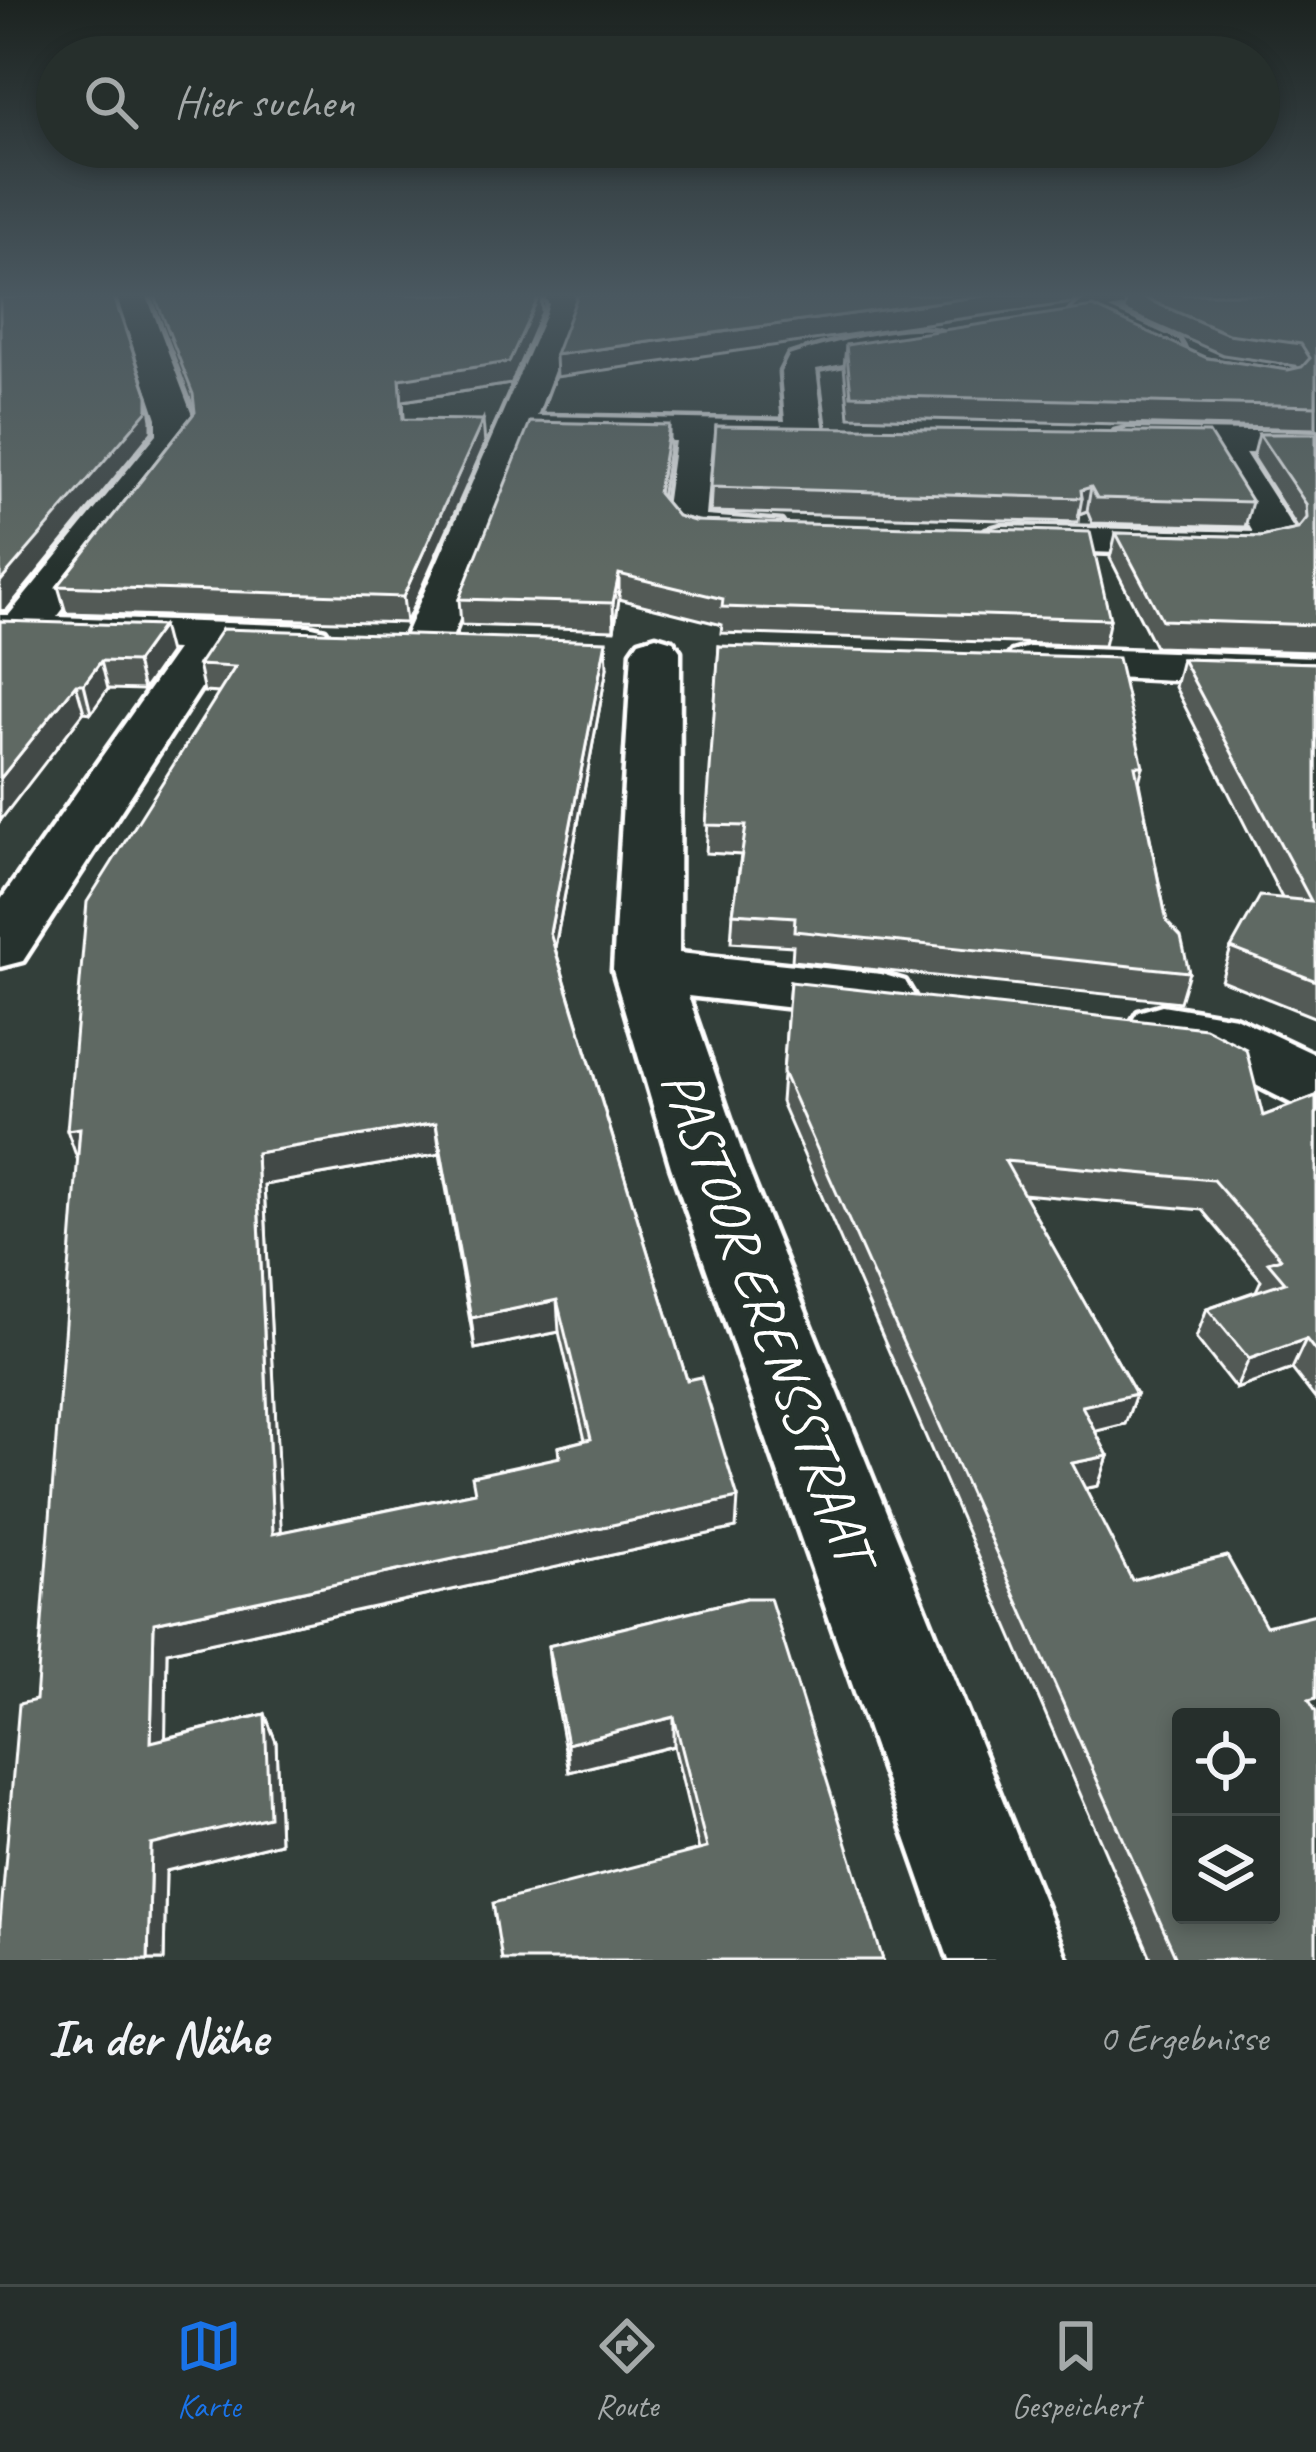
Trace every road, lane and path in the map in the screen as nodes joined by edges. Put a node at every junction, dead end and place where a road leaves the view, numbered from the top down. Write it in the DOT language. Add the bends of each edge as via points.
graph roads {
  1 [pos="161,385"];
  2 [pos="531,385"];
  3 [pos="800,385"];
  4 [pos="1312,424"];
  5 [pos="514,426"];
  6 [pos="695,430"];
  7 [pos="805,433"];
  8 [pos="851,434"];
  9 [pos="1081,439"];
  10 [pos="1219,442"];
  11 [pos="796,532"];
  12 [pos="958,538"];
  13 [pos="11,629"];
  14 [pos="210,637"];
  15 [pos="656,651"];
  16 [pos="990,661"];
  17 [pos="1316,672"];
  18 [pos="0,947"];
  19 [pos="646,970"];
  20 [pos="952,1004"];
  21 [pos="1093,1020"];
  22 [pos="1316,1085"];
  23 [pos="1008,1960"];
  1 -- 13 [label="street" via="176,434"];
  2 -- 5 [label="street"];
  3 -- 7 [label="street"];
  4 -- 10 [label="street"];
  5 -- 6 [label="street"];
  5 -- 14 [label="street" via="411,643"];
  6 -- 7 [label="street"];
  6 -- 11 [label="street" via="685,522 703,530"];
  7 -- 8 [label="street"];
  9 -- 10 [label="street"];
  10 -- 12 [label="street" via="1275,541"];
  13 -- 14 [label="street"];
  14 -- 18 [label="street"];
  15 -- 19 [label="street, PASTOOR ERENSSTRAAT"];
  16 -- 17 [label="street"];
  19 -- 20 [label="street"];
  19 -- 23 [label="street, PASTOOR ERENSSTRAAT" via="709,1167"];
  21 -- 22 [label="street" via="1211,1033"];
}
